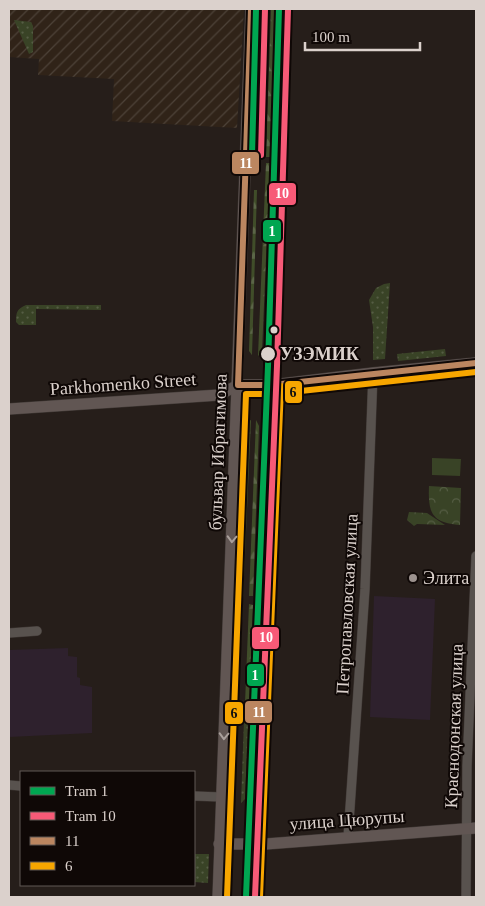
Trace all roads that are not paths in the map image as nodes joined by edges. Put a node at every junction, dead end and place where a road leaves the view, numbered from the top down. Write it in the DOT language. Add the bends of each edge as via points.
graph roads {
  1 [pos="251,9"];
  2 [pos="285,9"];
  3 [pos="476,363"];
  4 [pos="373,373"];
  5 [pos="238,385"];
  6 [pos="272,385"];
  7 [pos="9,408"];
  8 [pos="476,556"];
  9 [pos="37,631"];
  10 [pos="9,633"];
  11 [pos="195,796"];
  12 [pos="221,797"];
  13 [pos="471,829"];
  14 [pos="348,837"];
  15 [pos="219,844"];
  16 [pos="253,844"];
  17 [pos="218,897"];
  18 [pos="251,897"];
  19 [pos="466,897"];
  1 -- 5 [label="main road, бульвар Ибрагимова"];
  2 -- 6 [label="main road"];
  3 -- 4 [label="main road, Parkhomenko Street"];
  4 -- 6 [label="main road, Parkhomenko Street"];
  4 -- 14 [label="street, Петропавловская улица" via="365,589"];
  5 -- 6 [label="main road, Parkhomenko Street"];
  5 -- 7 [label="main road, Parkhomenko Street" via="219,395"];
  5 -- 12 [label="main road, бульвар Ибрагимова, one-way"];
  6 -- 16 [label="main road"];
  8 -- 13 [label="street, Краснодонская улица" via="467,766"];
  9 -- 10 [label="street"];
  11 -- 12 [label="street"];
  12 -- 15 [label="main road, бульвар Ибрагимова"];
  13 -- 14 [label="main road, улица Цюрупы"];
  13 -- 19 [label="street, Краснодонская улица"];
  14 -- 16 [label="main road, улица Цюрупы"];
  15 -- 16 [label="main road, улица Цюрупы"];
  15 -- 17 [label="main road, бульвар Ибрагимова"];
  16 -- 18 [label="main road"];
}
